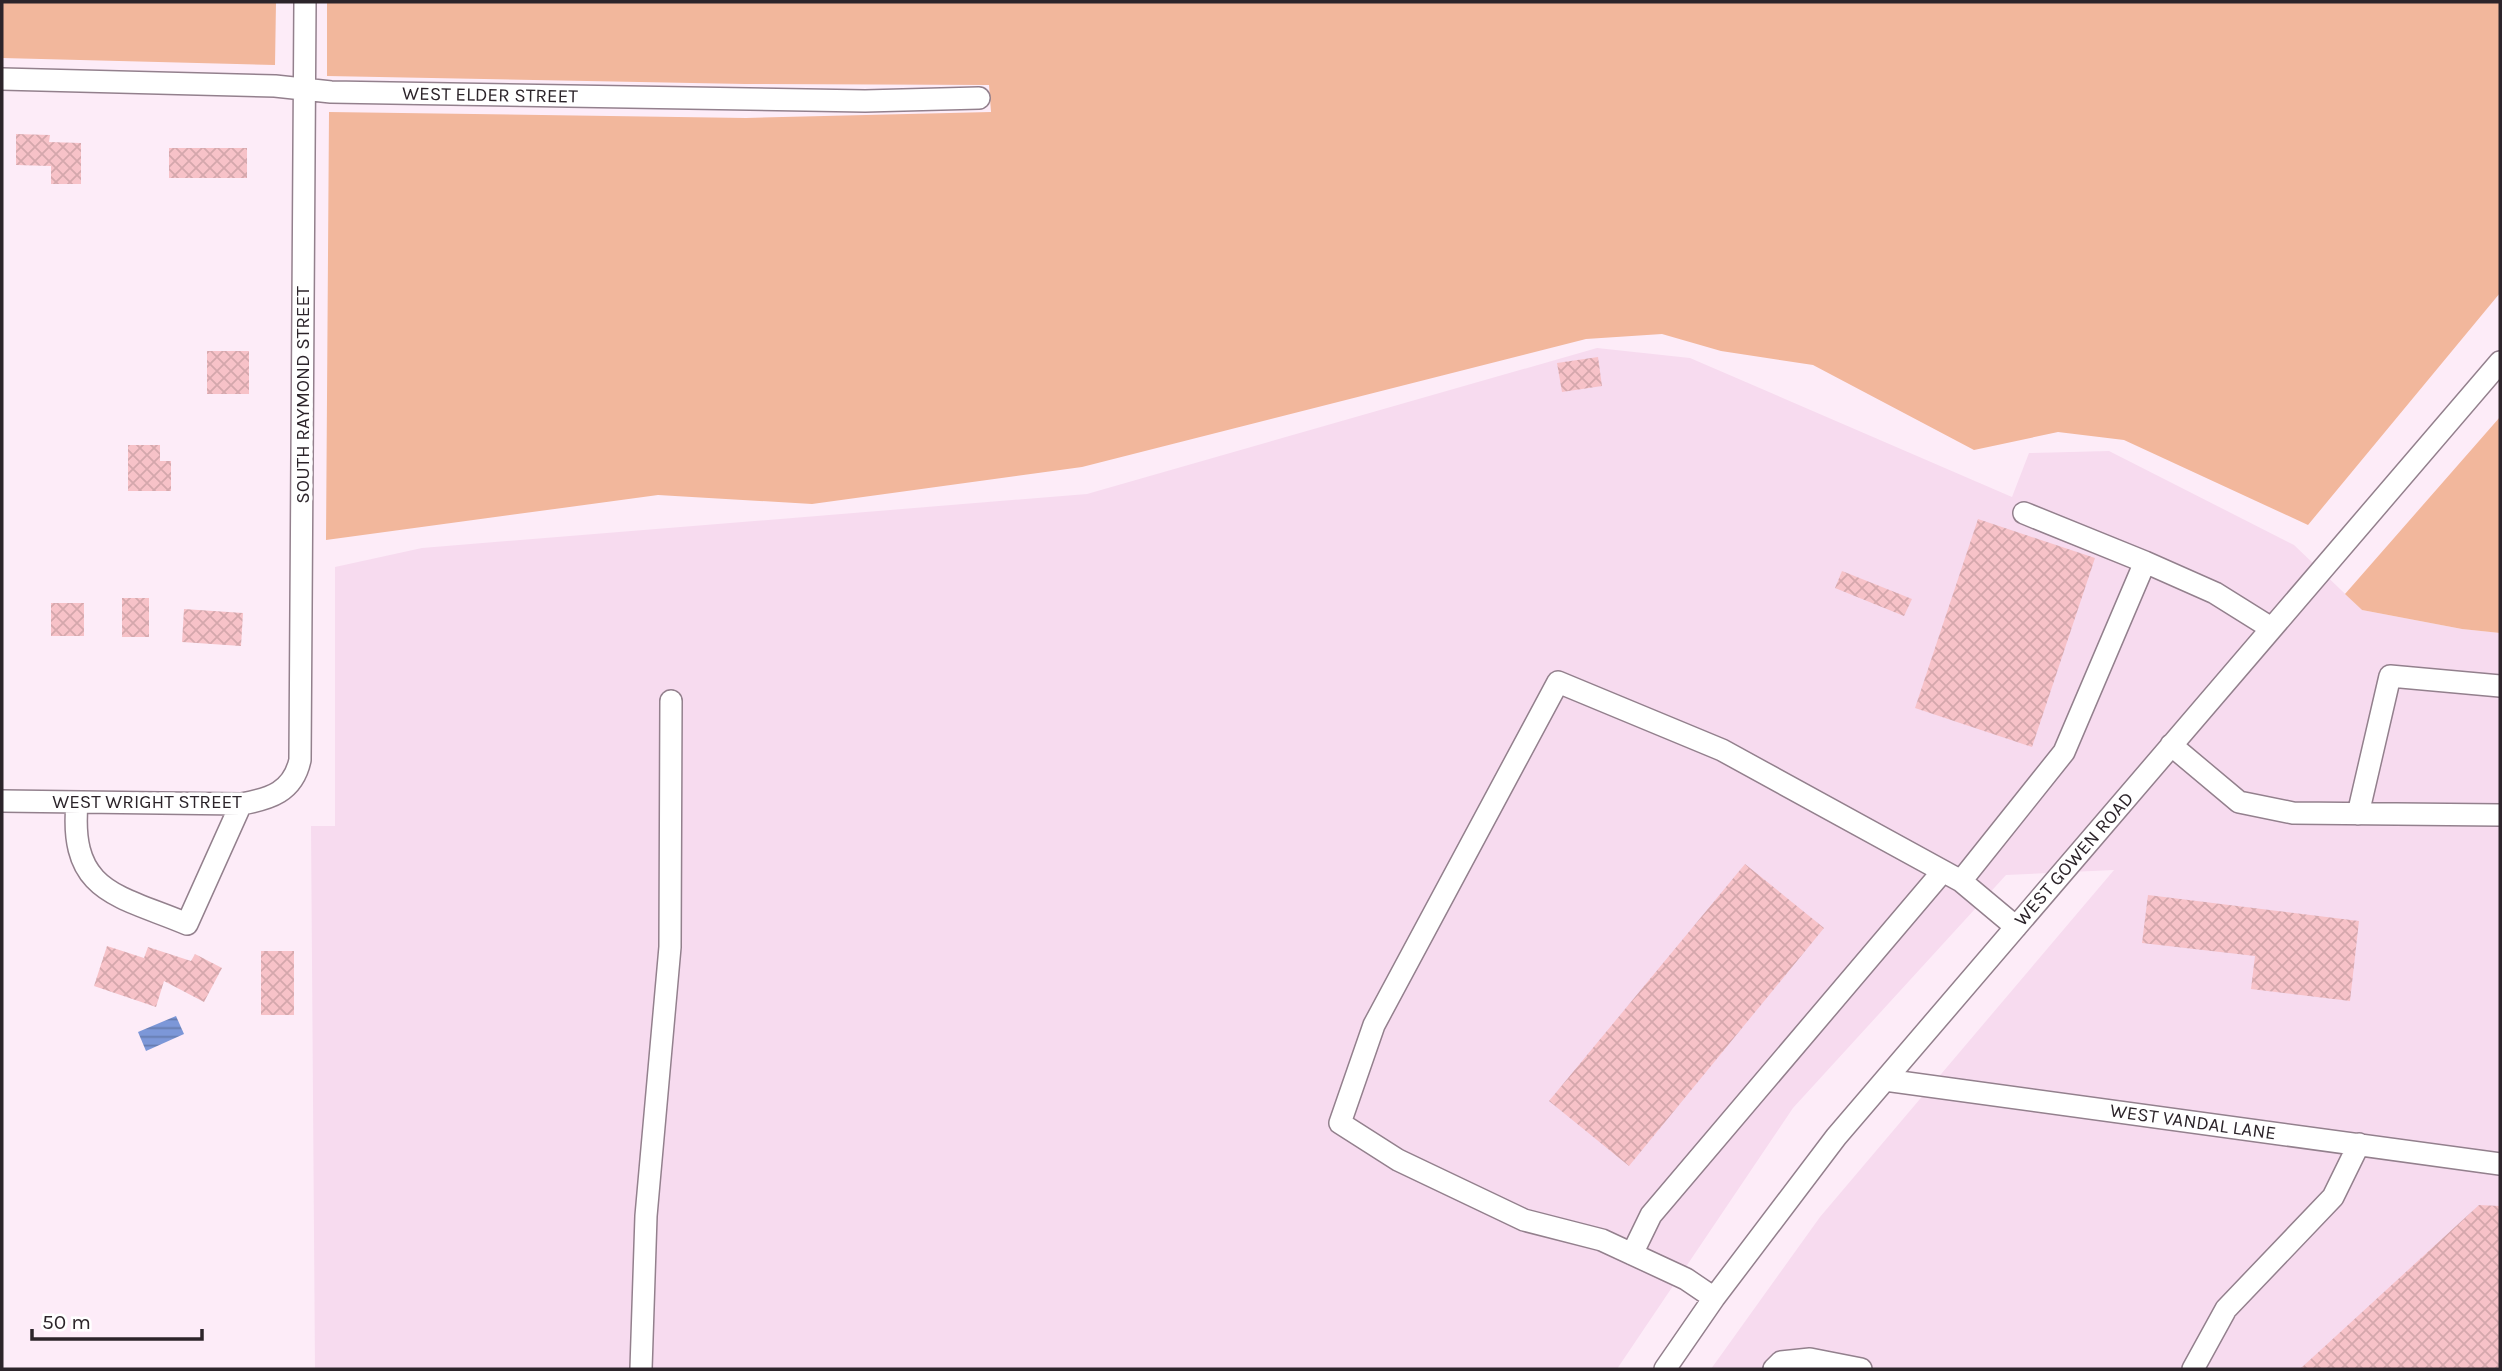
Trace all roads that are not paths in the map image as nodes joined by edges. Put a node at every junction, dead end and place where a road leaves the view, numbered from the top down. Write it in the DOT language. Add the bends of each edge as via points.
graph roads {
  1 [pos="304,2"];
  2 [pos="2,79"];
  3 [pos="305,89"];
  4 [pos="979,98"];
  5 [pos="2500,362"];
  6 [pos="2024,513"];
  7 [pos="2145,562"];
  8 [pos="2271,628"];
  9 [pos="2500,685"];
  10 [pos="671,701"];
  11 [pos="2171,745"];
  12 [pos="289,786"];
  13 [pos="2,801"];
  14 [pos="77,803"];
  15 [pos="241,804"];
  16 [pos="2358,814"];
  17 [pos="2500,815"];
  18 [pos="1952,876"];
  19 [pos="2016,927"];
  20 [pos="1885,1080"];
  21 [pos="2359,1144"];
  22 [pos="2500,1164"];
  23 [pos="1632,1254"];
  24 [pos="1714,1298"];
  25 [pos="641,1369"];
  26 [pos="1665,1369"];
  27 [pos="1774,1369"];
  28 [pos="1861,1369"];
  29 [pos="2193,1369"];
  1 -- 3 [label="street, SOUTH RAYMOND STREET"];
  2 -- 3 [label="street, WEST ELDER STREET"];
  3 -- 4 [label="street, WEST ELDER STREET" via="865,101"];
  3 -- 12 [label="street, SOUTH RAYMOND STREET" via="300,760"];
  5 -- 8 [label="street, WEST GOWEN ROAD"];
  6 -- 7 [label="street"];
  7 -- 8 [label="street" via="2215,593"];
  7 -- 18 [label="street" via="2064,752"];
  8 -- 11 [label="street, WEST GOWEN ROAD"];
  9 -- 16 [label="street" via="2390,676"];
  10 -- 25 [label="street" via="670,947 646,1216"];
  11 -- 16 [label="street" via="2239,802 2293,813"];
  11 -- 19 [label="street, WEST GOWEN ROAD"];
  12 -- 15 [label="street, WEST WRIGHT STREET" via="270,799"];
  13 -- 14 [label="street, WEST WRIGHT STREET"];
  14 -- 15 [label="street, WEST WRIGHT STREET"];
  14 -- 15 [label="street" via="74,833 81,859 100,888 187,924"];
  16 -- 17 [label="street"];
  18 -- 19 [label="street"];
  18 -- 23 [label="street" via="1651,1215"];
  18 -- 23 [label="street" via="1722,750 1558,681 1374,1025 1340,1123 1398,1160 1524,1220 1602,1240"];
  19 -- 20 [label="street, WEST GOWEN ROAD"];
  20 -- 21 [label="street, WEST VANDAL LANE"];
  20 -- 24 [label="street, WEST GOWEN ROAD"];
  21 -- 22 [label="street, WEST VANDAL LANE"];
  21 -- 29 [label="street" via="2333,1197 2226,1309"];
  23 -- 24 [label="street" via="1686,1279"];
  24 -- 26 [label="street, WEST GOWEN ROAD"];
  27 -- 28 [label="street" via="1781,1362 1810,1359"];
}
